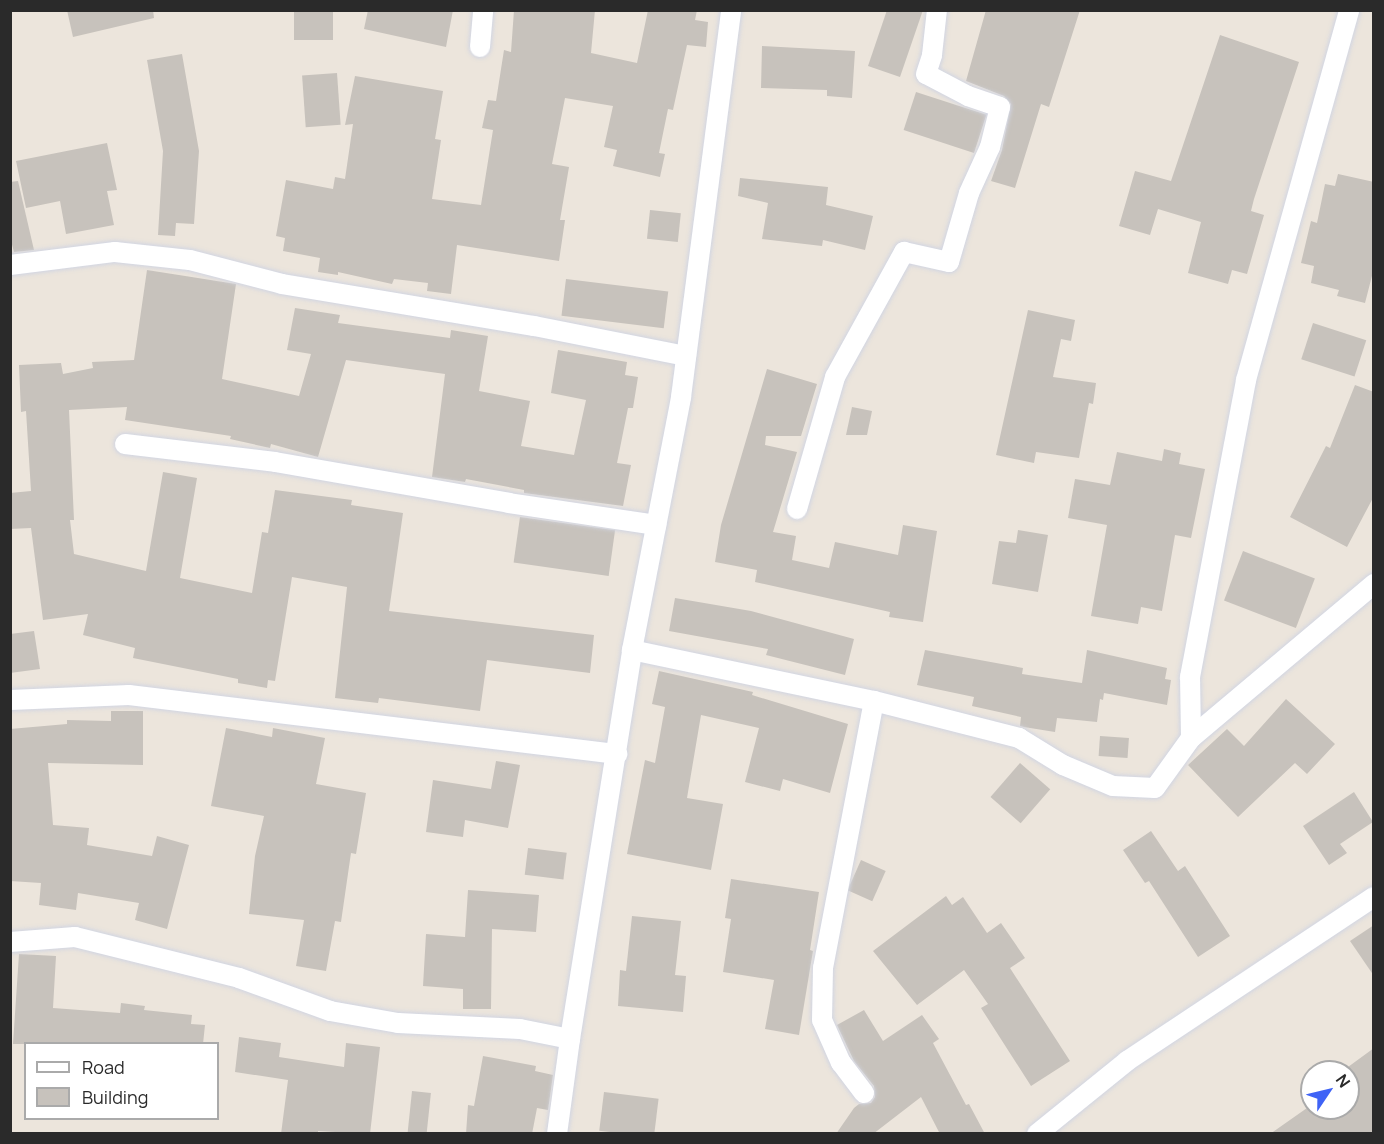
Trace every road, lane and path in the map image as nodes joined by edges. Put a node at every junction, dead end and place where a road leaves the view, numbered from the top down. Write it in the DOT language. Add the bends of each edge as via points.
graph roads {
  1 [pos="483,10"];
  2 [pos="731,10"];
  3 [pos="937,10"];
  4 [pos="1349,10"];
  5 [pos="480,47"];
  6 [pos="10,265"];
  7 [pos="686,356"];
  8 [pos="125,444"];
  9 [pos="797,509"];
  10 [pos="656,525"];
  11 [pos="1374,584"];
  12 [pos="632,650"];
  13 [pos="10,700"];
  14 [pos="874,701"];
  15 [pos="1191,738"];
  16 [pos="617,754"];
  17 [pos="1374,897"];
  18 [pos="10,942"];
  19 [pos="570,1039"];
  20 [pos="864,1093"];
  21 [pos="557,1134"];
  22 [pos="1037,1134"];
  1 -- 5 [label="street"];
  2 -- 7 [label="street"];
  3 -- 9 [label="street" via="926,74 1000,107 990,147 969,193 949,262 904,252 835,376"];
  4 -- 15 [label="street" via="1246,380 1190,677"];
  6 -- 7 [label="street" via="115,252 190,260 282,284"];
  7 -- 10 [label="street"];
  8 -- 10 [label="street" via="275,462"];
  10 -- 12 [label="street"];
  11 -- 15 [label="street"];
  12 -- 14 [label="street"];
  12 -- 16 [label="street"];
  13 -- 16 [label="street" via="129,695"];
  14 -- 15 [label="street" via="1019,738 1063,765 1113,786 1155,788"];
  14 -- 20 [label="street" via="823,968 822,1020 841,1063"];
  16 -- 19 [label="street"];
  17 -- 22 [label="street" via="1127,1061"];
  18 -- 19 [label="street" via="75,937 239,978 330,1011 398,1023 520,1029"];
  19 -- 21 [label="street"];
}
